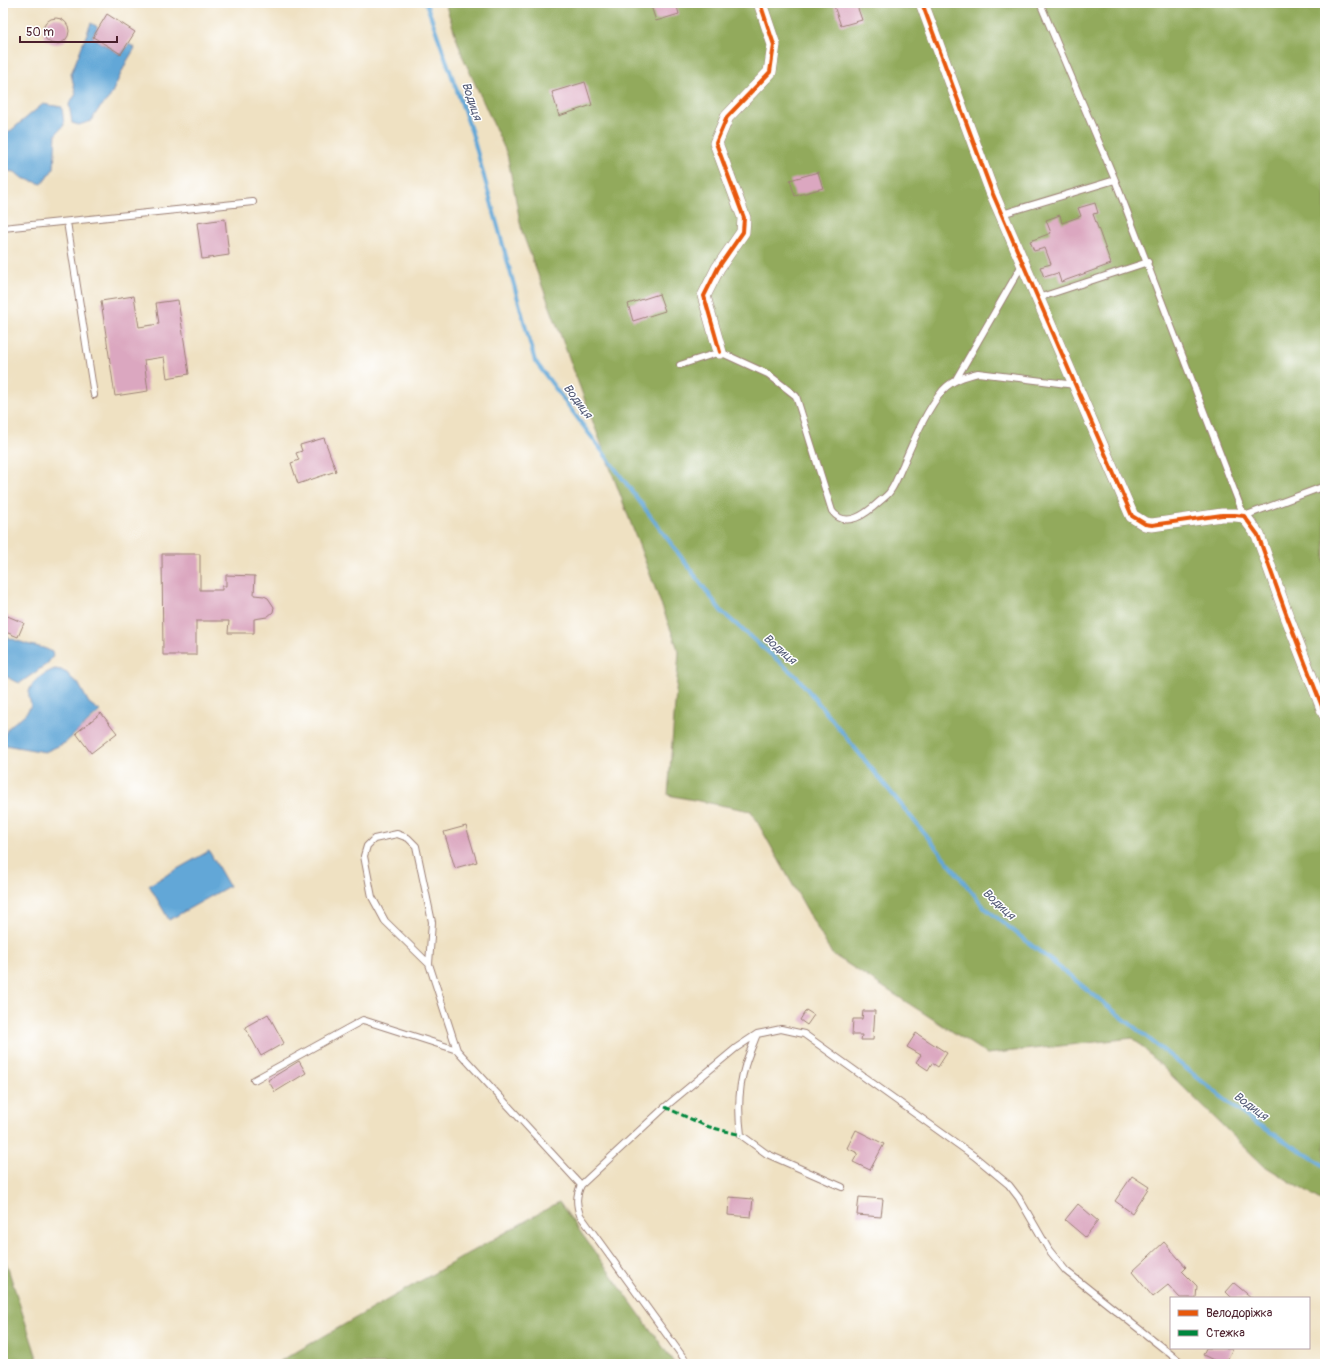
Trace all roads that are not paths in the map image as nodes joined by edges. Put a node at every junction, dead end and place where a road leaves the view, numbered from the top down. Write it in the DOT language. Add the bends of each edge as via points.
graph roads {
  1 [pos="760,3"];
  2 [pos="922,3"];
  3 [pos="1040,3"];
  4 [pos="1115,180"];
  5 [pos="253,202"];
  6 [pos="1002,214"];
  7 [pos="67,222"];
  8 [pos="3,228"];
  9 [pos="1148,262"];
  10 [pos="1023,263"];
  11 [pos="1038,298"];
  12 [pos="720,352"];
  13 [pos="680,365"];
  14 [pos="955,380"];
  15 [pos="1077,386"];
  16 [pos="94,395"];
  17 [pos="1325,486"];
  18 [pos="1244,516"];
  19 [pos="1325,714"];
  20 [pos="429,964"];
  21 [pos="757,1034"];
  22 [pos="457,1050"];
  23 [pos="254,1080"];
  24 [pos="581,1185"];
  25 [pos="842,1187"];
  26 [pos="688,1364"];
  27 [pos="1183,1364"];
  1 -- 12 [label="street" via="774,45 770,72 726,118 716,143 744,218 743,232 718,268 704,296"];
  2 -- 6 [label="street"];
  3 -- 4 [label="lane"];
  4 -- 6 [label="lane"];
  4 -- 9 [label="lane"];
  5 -- 7 [label="lane"];
  6 -- 10 [label="street"];
  7 -- 8 [label="lane"];
  7 -- 16 [label="lane"];
  9 -- 11 [label="lane"];
  9 -- 18 [label="lane"];
  10 -- 11 [label="street"];
  10 -- 14 [label="lane"];
  11 -- 15 [label="street"];
  12 -- 13 [label="lane"];
  12 -- 14 [label="lane" via="768,374 796,396 832,511 836,517 843,520 857,518 872,509 891,490 932,406 945,388"];
  14 -- 15 [label="lane" via="978,373"];
  15 -- 18 [label="street" via="1132,516 1152,525 1222,515"];
  17 -- 18 [label="lane"];
  18 -- 19 [label="street" via="1258,535"];
  20 -- 20 [label="lane" via="432,922 416,846 408,838 397,834 374,839 367,846 364,856 372,897 385,921"];
  20 -- 22 [label="lane"];
  21 -- 24 [label="lane" via="736,1048 665,1107"];
  21 -- 25 [label="lane" via="744,1067 739,1095 741,1135 768,1154"];
  21 -- 27 [label="lane" via="781,1029 804,1034 974,1156 1009,1185 1066,1271"];
  22 -- 23 [label="lane" via="363,1020"];
  22 -- 24 [label="lane"];
  24 -- 26 [label="lane" via="576,1199 580,1215"];
}
